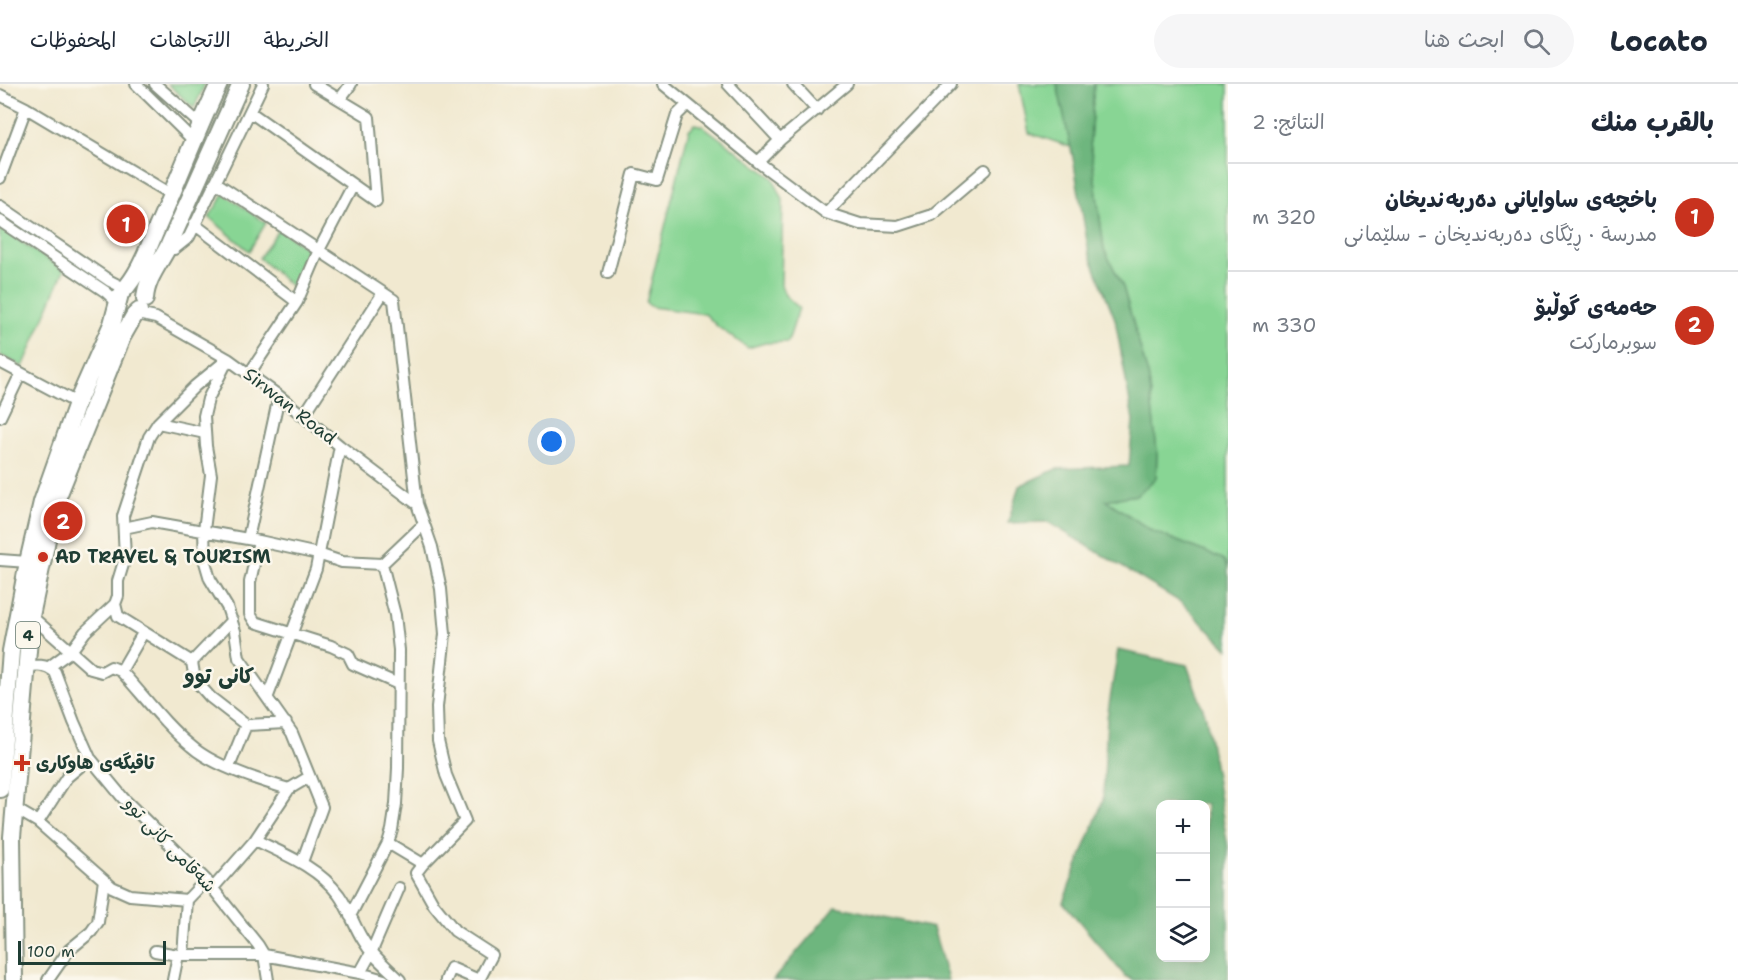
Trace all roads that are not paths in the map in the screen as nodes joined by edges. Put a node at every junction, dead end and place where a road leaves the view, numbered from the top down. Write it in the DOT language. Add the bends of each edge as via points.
graph roads {
  1 [pos="136,84"];
  2 [pos="155,84"];
  3 [pos="219,84"];
  4 [pos="241,84"];
  5 [pos="263,84"];
  6 [pos="314,84"];
  7 [pos="351,84"];
  8 [pos="663,84"];
  9 [pos="728,84"];
  10 [pos="793,84"];
  11 [pos="847,84"];
  12 [pos="951,84"];
  13 [pos="0,95"];
  14 [pos="340,99"];
  15 [pos="687,105"];
  16 [pos="26,108"];
  17 [pos="817,110"];
  18 [pos="250,112"];
  19 [pos="200,124"];
  20 [pos="780,140"];
  21 [pos="194,141"];
  22 [pos="758,162"];
  23 [pos="985,170"];
  24 [pos="0,178"];
  25 [pos="215,182"];
  26 [pos="353,185"];
  27 [pos="172,195"];
  28 [pos="0,206"];
  29 [pos="826,213"];
  30 [pos="0,221"];
  31 [pos="194,224"];
  32 [pos="166,249"];
  33 [pos="319,250"];
  34 [pos="608,273"];
  35 [pos="383,293"];
  36 [pos="130,301"];
  37 [pos="297,302"];
  38 [pos="228,359"];
  39 [pos="0,362"];
  40 [pos="21,373"];
  41 [pos="249,374"];
  42 [pos="279,396"];
  43 [pos="77,403"];
  44 [pos="304,415"];
  45 [pos="0,417"];
  46 [pos="158,423"];
  47 [pos="205,433"];
  48 [pos="340,446"];
  49 [pos="417,504"];
  50 [pos="424,524"];
  51 [pos="124,528"];
  52 [pos="204,530"];
  53 [pos="248,539"];
  54 [pos="259,541"];
  55 [pos="318,554"];
  56 [pos="0,560"];
  57 [pos="28,562"];
  58 [pos="382,564"];
  59 [pos="115,604"];
  60 [pos="31,616"];
  61 [pos="232,620"];
  62 [pos="143,633"];
  63 [pos="293,634"];
  64 [pos="6,651"];
  65 [pos="71,651"];
  66 [pos="192,662"];
  67 [pos="25,667"];
  68 [pos="49,667"];
  69 [pos="121,670"];
  70 [pos="398,684"];
  71 [pos="268,696"];
  72 [pos="3,716"];
  73 [pos="286,723"];
  74 [pos="246,725"];
  75 [pos="90,758"];
  76 [pos="1,760"];
  77 [pos="229,767"];
  78 [pos="309,777"];
  79 [pos="0,789"];
  80 [pos="289,789"];
  81 [pos="14,808"];
  82 [pos="38,822"];
  83 [pos="6,837"];
  84 [pos="255,840"];
  85 [pos="388,843"];
  86 [pos="302,862"];
  87 [pos="423,864"];
  88 [pos="104,880"];
  89 [pos="209,884"];
  90 [pos="399,888"];
  91 [pos="187,900"];
  92 [pos="350,916"];
  93 [pos="155,951"];
  94 [pos="371,953"];
  95 [pos="181,955"];
  96 [pos="264,955"];
  97 [pos="360,974"];
  98 [pos="14,980"];
  99 [pos="48,980"];
  100 [pos="172,980"];
  101 [pos="268,980"];
  102 [pos="384,980"];
  103 [pos="400,980"];
  104 [pos="446,980"];
  1 -- 21 [label="street"];
  2 -- 19 [label="street"];
  3 -- 19 [label="highway, 4"];
  4 -- 32 [label="highway, 4"];
  5 -- 18 [label="street"];
  6 -- 14 [label="street"];
  7 -- 14 [label="street"];
  8 -- 15 [label="street"];
  9 -- 20 [label="street"];
  10 -- 17 [label="street"];
  11 -- 17 [label="street"];
  12 -- 29 [label="street"];
  13 -- 16 [label="street"];
  14 -- 26 [label="street" via="369,117 376,201"];
  15 -- 22 [label="street"];
  15 -- 34 [label="street" via="677,115 657,180 634,174"];
  16 -- 24 [label="street"];
  16 -- 27 [label="street"];
  17 -- 20 [label="street"];
  18 -- 25 [label="street"];
  18 -- 26 [label="street"];
  19 -- 21 [label="highway, 4"];
  20 -- 22 [label="street"];
  21 -- 27 [label="highway, 4"];
  22 -- 29 [label="street"];
  23 -- 29 [label="street" via="932,215 898,226 860,224"];
  25 -- 31 [label="street"];
  25 -- 33 [label="street"];
  26 -- 33 [label="street"];
  27 -- 36 [label="highway, 4" via="134,277"];
  28 -- 36 [label="street" via="110,281"];
  30 -- 36 [label="street" via="106,292"];
  31 -- 32 [label="street" via="180,246"];
  31 -- 37 [label="street"];
  32 -- 36 [label="highway, 4" via="145,291"];
  33 -- 35 [label="street"];
  33 -- 37 [label="street"];
  35 -- 44 [label="street"];
  35 -- 49 [label="street" via="394,300"];
  36 -- 38 [label="street, Sirwan Road"];
  36 -- 43 [label="highway, 4" via="112,324"];
  36 -- 60 [label="highway, 4" via="122,337 54,506"];
  37 -- 41 [label="street"];
  38 -- 41 [label="street, Sirwan Road"];
  38 -- 46 [label="street"];
  38 -- 47 [label="street" via="208,399"];
  39 -- 40 [label="street"];
  40 -- 43 [label="street"];
  40 -- 45 [label="street"];
  41 -- 42 [label="street, Sirwan Road"];
  42 -- 44 [label="street, Sirwan Road"];
  42 -- 53 [label="street"];
  43 -- 57 [label="highway, 4" via="42,502"];
  44 -- 48 [label="street, Sirwan Road"];
  46 -- 47 [label="street"];
  46 -- 51 [label="street" via="149,437 123,516"];
  47 -- 52 [label="street" via="211,476"];
  48 -- 49 [label="street, Sirwan Road"];
  48 -- 55 [label="street"];
  49 -- 50 [label="street"];
  50 -- 58 [label="street"];
  50 -- 87 [label="street" via="441,589 445,634 437,707 438,741 446,775 465,821"];
  51 -- 52 [label="street" via="152,522"];
  51 -- 59 [label="street" via="125,558"];
  52 -- 53 [label="street"];
  52 -- 61 [label="street" via="210,579"];
  53 -- 54 [label="street"];
  54 -- 55 [label="street"];
  54 -- 63 [label="street" via="250,582 250,614 255,622"];
  55 -- 58 [label="street" via="342,561"];
  55 -- 63 [label="street"];
  56 -- 57 [label="street"];
  57 -- 64 [label="highway, 4"];
  58 -- 70 [label="street" via="396,624"];
  59 -- 62 [label="street" via="118,616"];
  59 -- 65 [label="street"];
  60 -- 65 [label="street"];
  60 -- 67 [label="highway, 4"];
  61 -- 66 [label="street"];
  61 -- 71 [label="street" via="239,658"];
  62 -- 66 [label="street"];
  62 -- 69 [label="street"];
  63 -- 70 [label="street" via="348,654 353,663"];
  63 -- 71 [label="street"];
  64 -- 72 [label="highway, 4"];
  65 -- 68 [label="street"];
  65 -- 69 [label="street" via="92,669"];
  66 -- 74 [label="street" via="195,680"];
  67 -- 68 [label="street"];
  67 -- 81 [label="highway, 4"];
  68 -- 75 [label="street, شەقامی کانی توو" via="55,672"];
  69 -- 77 [label="street" via="192,748"];
  70 -- 85 [label="street" via="397,795"];
  71 -- 73 [label="street"];
  72 -- 76 [label="highway, 4"];
  73 -- 74 [label="street"];
  73 -- 78 [label="street"];
  74 -- 77 [label="street"];
  75 -- 82 [label="street" via="67,777"];
  75 -- 89 [label="street, شەقامی کانی توو" via="123,798"];
  76 -- 79 [label="highway, 4"];
  77 -- 80 [label="street"];
  78 -- 80 [label="street"];
  78 -- 86 [label="street" via="322,807"];
  80 -- 84 [label="street"];
  81 -- 82 [label="street"];
  81 -- 83 [label="highway, 4"];
  82 -- 88 [label="street"];
  83 -- 98 [label="highway, 4"];
  84 -- 86 [label="street"];
  84 -- 89 [label="street"];
  85 -- 87 [label="street"];
  85 -- 92 [label="street"];
  86 -- 92 [label="street" via="338,894"];
  87 -- 104 [label="street" via="416,873 434,905 454,931 492,955 479,980 451,968"];
  88 -- 91 [label="street" via="130,895"];
  88 -- 99 [label="street" via="98,922 92,932 69,950"];
  89 -- 91 [label="street"];
  89 -- 96 [label="street, شەقامی کانی توو"];
  90 -- 94 [label="street"];
  91 -- 95 [label="street"];
  92 -- 94 [label="street"];
  93 -- 95 [label="street"];
  94 -- 97 [label="street"];
  94 -- 103 [label="street"];
  95 -- 96 [label="street"];
  95 -- 100 [label="street"];
  96 -- 97 [label="street"];
  96 -- 101 [label="street, شەقامی کانی توو"];
  97 -- 102 [label="street"];
}
